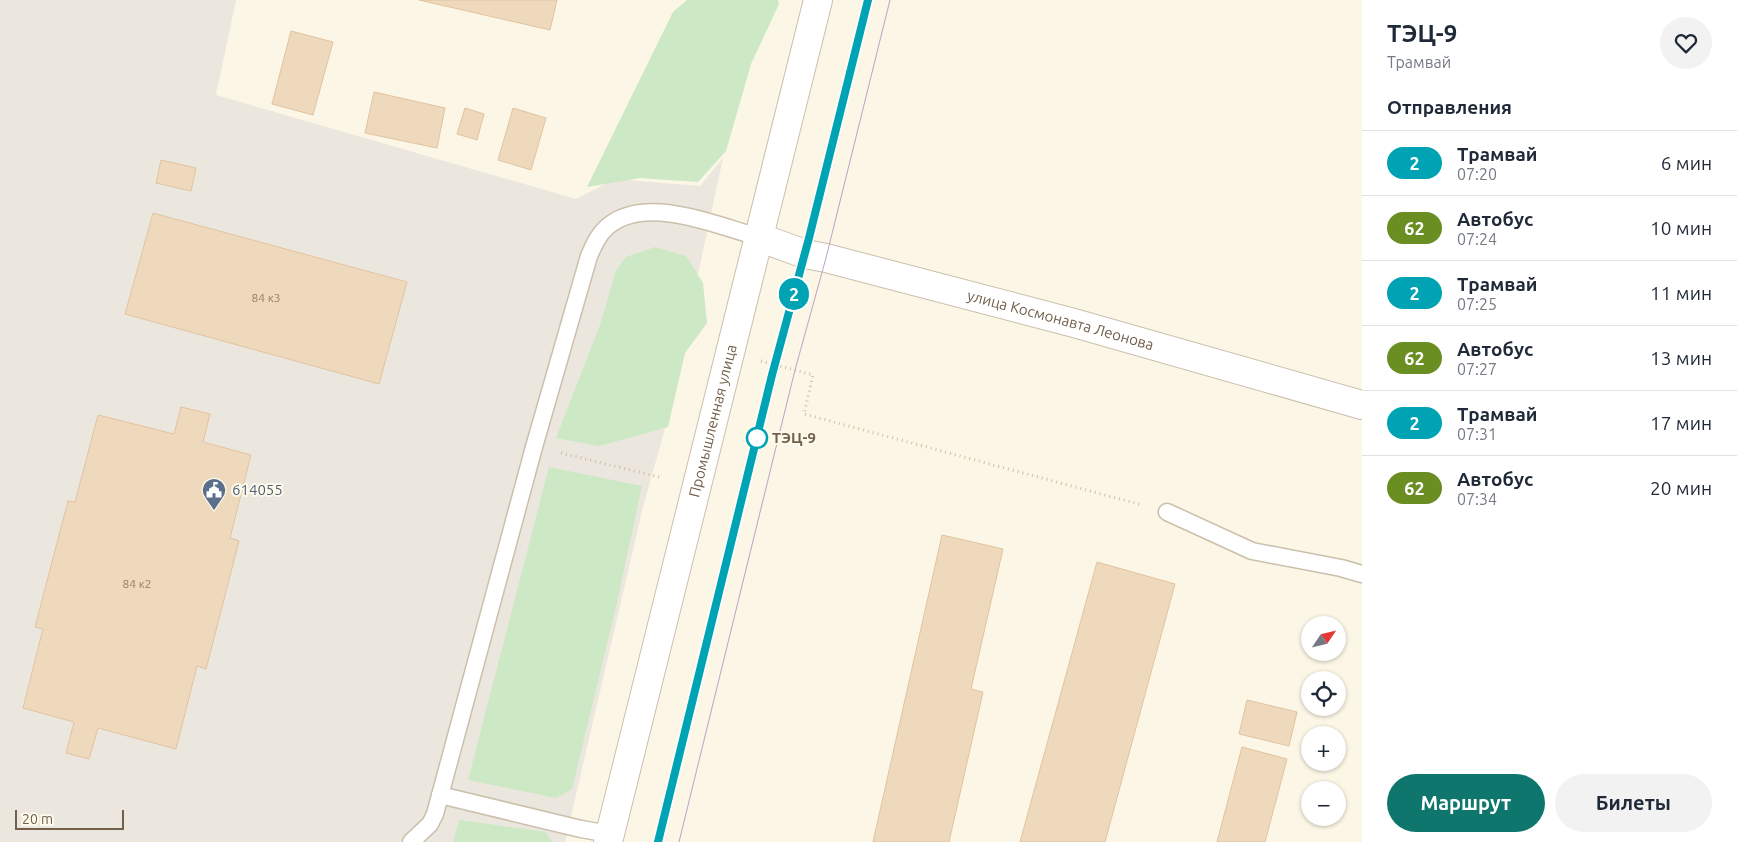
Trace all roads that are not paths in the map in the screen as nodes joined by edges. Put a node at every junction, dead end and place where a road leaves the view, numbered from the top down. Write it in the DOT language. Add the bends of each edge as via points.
graph roads {
  1 [pos="818,0"];
  2 [pos="758,237"];
  3 [pos="1362,405"];
  4 [pos="1167,512"];
  5 [pos="1362,574"];
  6 [pos="440,794"];
  7 [pos="609,838"];
  8 [pos="411,842"];
  1 -- 2 [label="street, Промышленная улица"];
  2 -- 3 [label="street, улица Космонавта Леонова" via="804,254 1065,320"];
  2 -- 6 [label="lane" via="683,216 654,212 619,218 596,239 534,447"];
  2 -- 7 [label="street, Промышленная улица"];
  4 -- 5 [label="lane" via="1252,551"];
  6 -- 7 [label="lane"];
  6 -- 8 [label="lane" via="430,824"];
}
